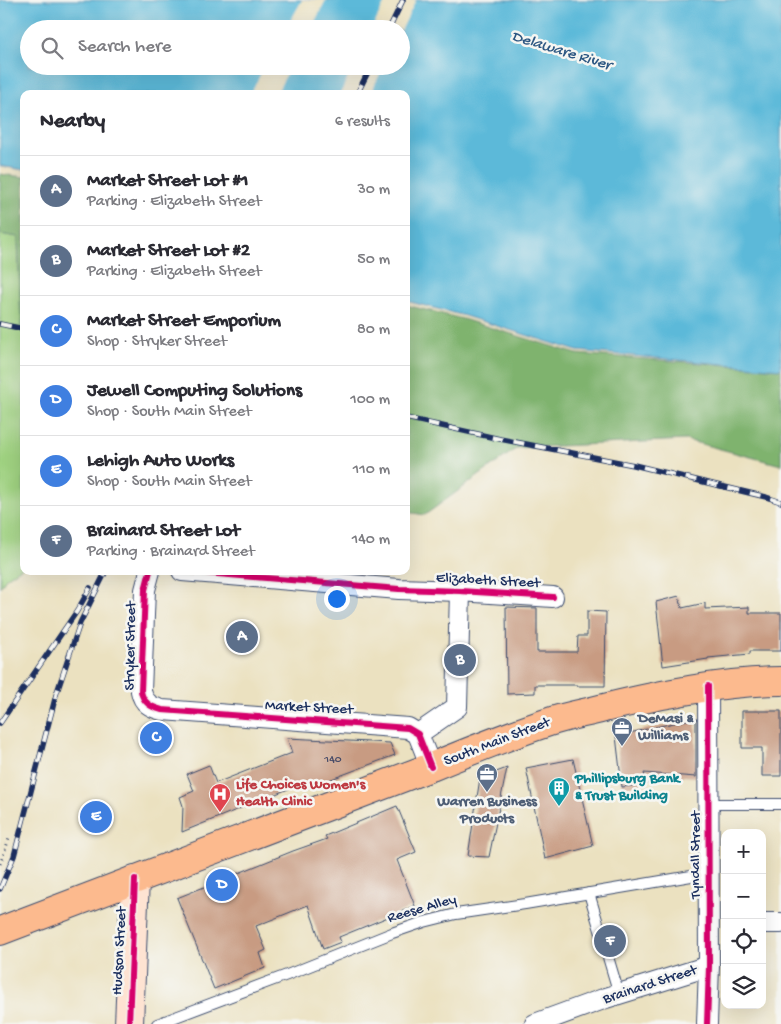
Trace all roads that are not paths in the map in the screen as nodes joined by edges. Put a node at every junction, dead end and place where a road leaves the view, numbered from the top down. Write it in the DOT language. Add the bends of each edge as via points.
graph roads {
  1 [pos="149,575"];
  2 [pos="230,575"];
  3 [pos="460,590"];
  4 [pos="553,597"];
  5 [pos="781,681"];
  6 [pos="708,686"];
  7 [pos="162,710"];
  8 [pos="418,734"];
  9 [pos="432,767"];
  10 [pos="708,804"];
  11 [pos="781,804"];
  12 [pos="708,873"];
  13 [pos="135,879"];
  14 [pos="589,893"];
  15 [pos="717,922"];
  16 [pos="766,923"];
  17 [pos="781,923"];
  18 [pos="0,931"];
  19 [pos="709,966"];
  20 [pos="619,994"];
  21 [pos="129,1024"];
  22 [pos="157,1024"];
  23 [pos="535,1024"];
  24 [pos="707,1024"];
  1 -- 7 [label="street, Stryker Street" via="145,590 141,691 142,698 150,707"];
  2 -- 3 [label="street, Elizabeth Street" via="399,589"];
  3 -- 4 [label="street, Elizabeth Street"];
  3 -- 8 [label="street, Elizabeth Street" via="457,708"];
  5 -- 6 [label="main road, South Main Street"];
  6 -- 9 [label="main road, South Main Street" via="550,722"];
  6 -- 10 [label="street, Tyndall Street"];
  7 -- 8 [label="street, Market Street" via="390,726 408,728"];
  8 -- 9 [label="street"];
  9 -- 13 [label="main road, South Main Street"];
  10 -- 11 [label="lane"];
  10 -- 12 [label="street, Tyndall Street"];
  12 -- 14 [label="lane, Reese Alley"];
  12 -- 15 [label="street, Tyndall Street"];
  13 -- 18 [label="main road, South Main Street"];
  13 -- 21 [label="street, Hudson Street"];
  14 -- 20 [label="lane"];
  14 -- 22 [label="lane, Reese Alley" via="424,922"];
  15 -- 19 [label="street, Tyndall Street"];
  16 -- 17 [label="street"];
  19 -- 20 [label="street, Brainard Street"];
  19 -- 24 [label="street, Tyndall Street"];
  20 -- 23 [label="street, Brainard Street"];
}
